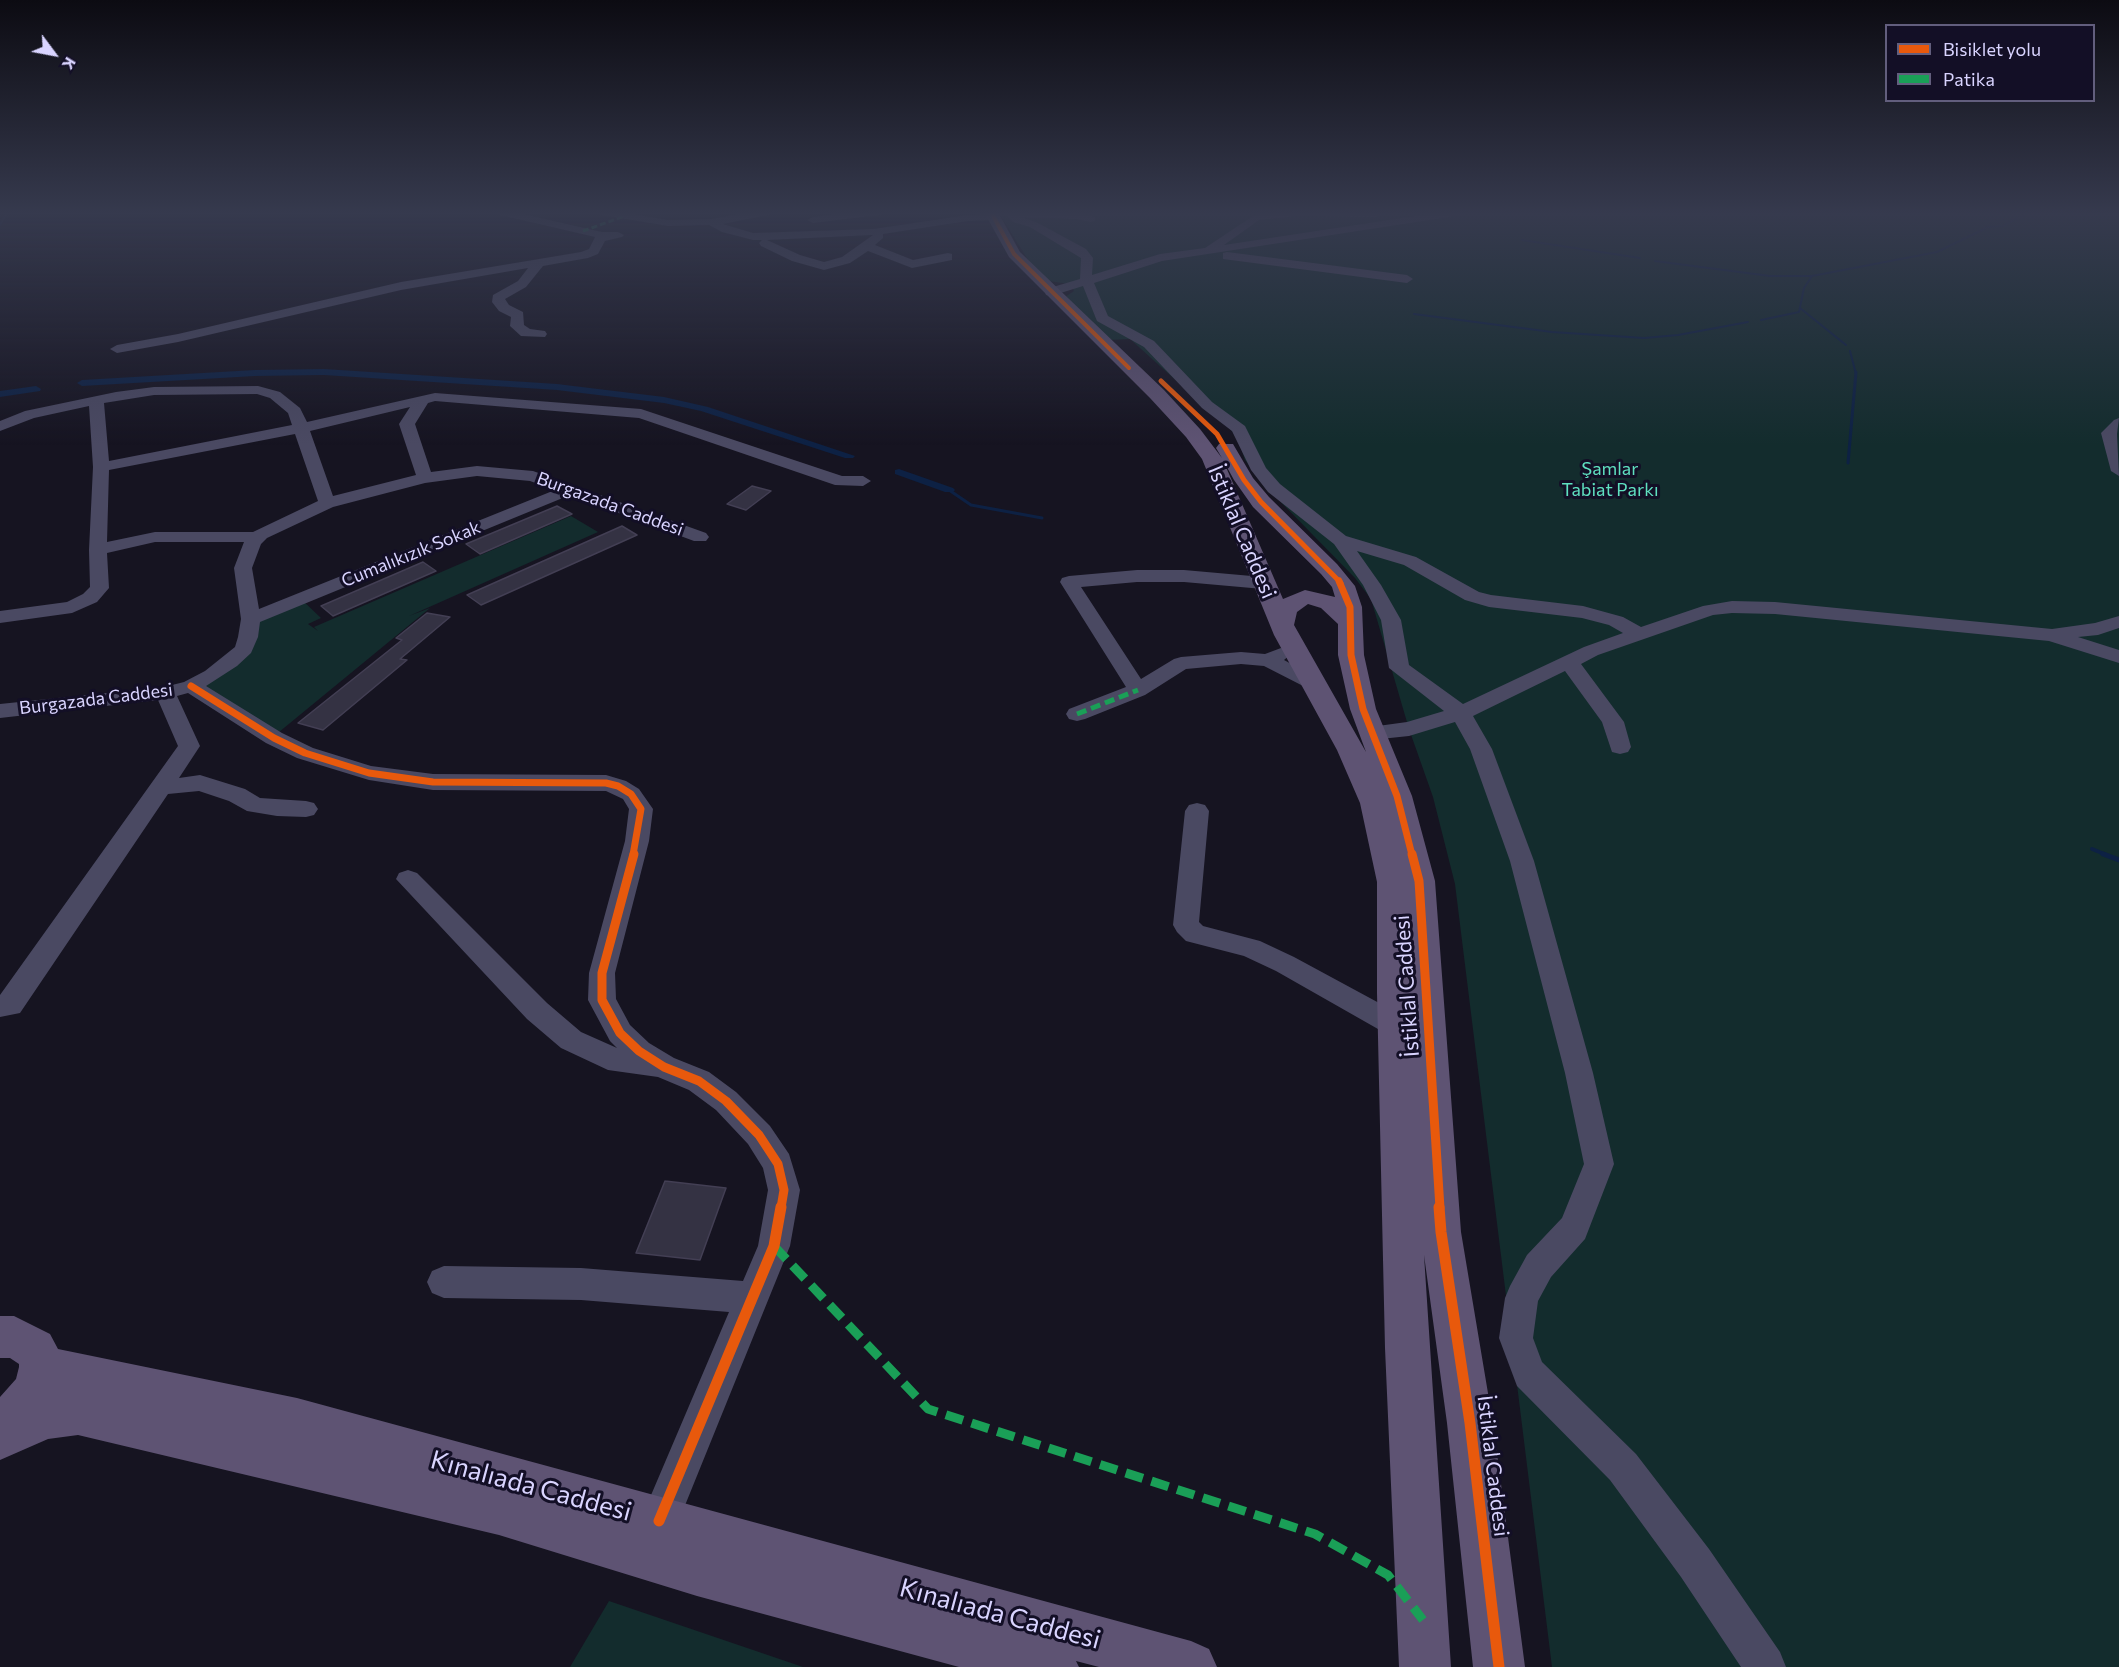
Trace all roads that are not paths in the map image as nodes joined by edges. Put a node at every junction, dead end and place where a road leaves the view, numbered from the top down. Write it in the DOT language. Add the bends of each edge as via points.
graph roads {
  1 [pos="385,290"];
  2 [pos="512,290"];
  3 [pos="1049,290"];
  4 [pos="1059,290"];
  5 [pos="1091,290"];
  6 [pos="1051,292"];
  7 [pos="540,334"];
  8 [pos="117,349"];
  9 [pos="1129,368"];
  10 [pos="96,399"];
  11 [pos="423,399"];
  12 [pos="2119,423"];
  13 [pos="0,426"];
  14 [pos="302,431"];
  15 [pos="101,471"];
  16 [pos="2119,471"];
  17 [pos="425,478"];
  18 [pos="863,482"];
  19 [pos="572,489"];
  20 [pos="327,503"];
  21 [pos="258,537"];
  22 [pos="700,537"];
  23 [pos="98,550"];
  24 [pos="1330,550"];
  25 [pos="1260,574"];
  26 [pos="0,617"];
  27 [pos="251,619"];
  28 [pos="1349,621"];
  29 [pos="2119,622"];
  30 [pos="1640,634"];
  31 [pos="2051,634"];
  32 [pos="1281,644"];
  33 [pos="2119,657"];
  34 [pos="1568,662"];
  35 [pos="178,690"];
  36 [pos="1138,690"];
  37 [pos="0,711"];
  38 [pos="1461,713"];
  39 [pos="1077,714"];
  40 [pos="1371,733"];
  41 [pos="1620,747"];
  42 [pos="162,787"];
  43 [pos="306,809"];
  44 [pos="1197,811"];
  45 [pos="408,879"];
  46 [pos="5,1005"];
  47 [pos="1395,1025"];
  48 [pos="664,1067"];
  49 [pos="444,1282"];
  50 [pos="752,1298"];
  51 [pos="0,1336"];
  52 [pos="41,1362"];
  53 [pos="0,1431"];
  54 [pos="0,1437"];
  55 [pos="660,1521"];
  56 [pos="1424,1643"];
  57 [pos="1053,1667"];
  58 [pos="1191,1667"];
  59 [pos="1404,1667"];
  60 [pos="1499,1667"];
  61 [pos="1765,1667"];
  1 -- 8 [label="street"];
  2 -- 7 [label="street" via="498,298 499,302 518,315 518,326 526,333"];
  3 -- 6 [label="main road, İstiklal Caddesi"];
  4 -- 6 [label="street"];
  5 -- 24 [label="street" via="1102,318 1149,344 1207,405 1239,429 1259,470"];
  6 -- 9 [label="main road, İstiklal Caddesi"];
  9 -- 24 [label="main road, İstiklal Caddesi" via="1161,381 1217,434 1261,502"];
  9 -- 25 [label="main road, İstiklal Caddesi" via="1177,416 1212,459"];
  10 -- 13 [label="street" via="30,414"];
  10 -- 14 [label="street" via="154,392 258,390 275,394 289,404"];
  10 -- 15 [label="street"];
  11 -- 14 [label="street"];
  11 -- 17 [label="street" via="407,424"];
  11 -- 18 [label="street" via="641,414 841,482"];
  12 -- 16 [label="street" via="2109,433"];
  14 -- 15 [label="street"];
  14 -- 20 [label="street"];
  15 -- 23 [label="street"];
  17 -- 19 [label="street, Burgazada Caddesi" via="497,471 533,476"];
  17 -- 20 [label="street, Burgazada Caddesi"];
  19 -- 22 [label="street, Burgazada Caddesi"];
  19 -- 27 [label="street, Cumalıkızık Sokak"];
  20 -- 21 [label="street, Burgazada Caddesi"];
  21 -- 23 [label="street" via="155,537"];
  21 -- 27 [label="street, Burgazada Caddesi" via="243,568"];
  23 -- 26 [label="street" via="100,588 90,598 72,607"];
  24 -- 25 [label="main road" via="1312,582 1299,586"];
  24 -- 28 [label="main road, İstiklal Caddesi" via="1350,607"];
  24 -- 30 [label="street" via="1410,561 1472,596 1583,612 1616,621"];
  24 -- 38 [label="street" via="1372,585 1391,621 1399,668"];
  25 -- 32 [label="main road, İstiklal Caddesi"];
  25 -- 36 [label="street" via="1137,576 1069,582"];
  27 -- 35 [label="street, Burgazada Caddesi" via="244,649 230,662"];
  28 -- 32 [label="main road" via="1329,603 1305,597 1285,611"];
  28 -- 40 [label="main road, İstiklal Caddesi" via="1355,675"];
  29 -- 31 [label="street" via="2098,629"];
  30 -- 31 [label="street" via="1710,610 1732,607"];
  30 -- 34 [label="street"];
  31 -- 33 [label="street"];
  32 -- 36 [label="street" via="1241,658 1181,663"];
  32 -- 47 [label="main road, İstiklal Caddesi" via="1314,684 1376,803 1394,882"];
  34 -- 38 [label="street"];
  34 -- 41 [label="street" via="1613,722"];
  35 -- 37 [label="street, Burgazada Caddesi"];
  35 -- 42 [label="street" via="189,746"];
  35 -- 48 [label="street" via="305,753 369,773 433,782 606,783 631,794 641,809 640,825 602,973 602,1000 620,1033"];
  36 -- 39 [label="street"];
  38 -- 40 [label="street" via="1409,729"];
  38 -- 61 [label="street" via="1481,749 1522,861 1579,1073 1599,1164 1574,1228 1539,1266 1522,1298 1516,1338 1530,1374 1623,1467 1695,1563"];
  40 -- 60 [label="main road, İstiklal Caddesi" via="1397,796 1419,881 1442,1232"];
  42 -- 43 [label="street" via="200,783 255,805"];
  42 -- 46 [label="street"];
  44 -- 47 [label="street" via="1186,925 1195,934 1251,948 1285,964"];
  45 -- 48 [label="street" via="537,1011 571,1040 608,1058"];
  47 -- 56 [label="main road, İstiklal Caddesi" via="1407,1348"];
  48 -- 50 [label="street" via="699,1082 726,1101 759,1135 778,1164 784,1190 780,1220 774,1246"];
  49 -- 50 [label="street" via="581,1284"];
  50 -- 55 [label="street"];
  51 -- 52 [label="main road, Kınalıada Caddesi" via="26,1342"];
  52 -- 53 [label="main road" via="32,1395"];
  52 -- 55 [label="main road, Kınalıada Caddesi" via="297,1421"];
  54 -- 57 [label="main road, Kınalıada Caddesi" via="47,1417 78,1413 499,1511 696,1571"];
  55 -- 58 [label="main road, Kınalıada Caddesi"];
  56 -- 59 [label="main road"];
}
